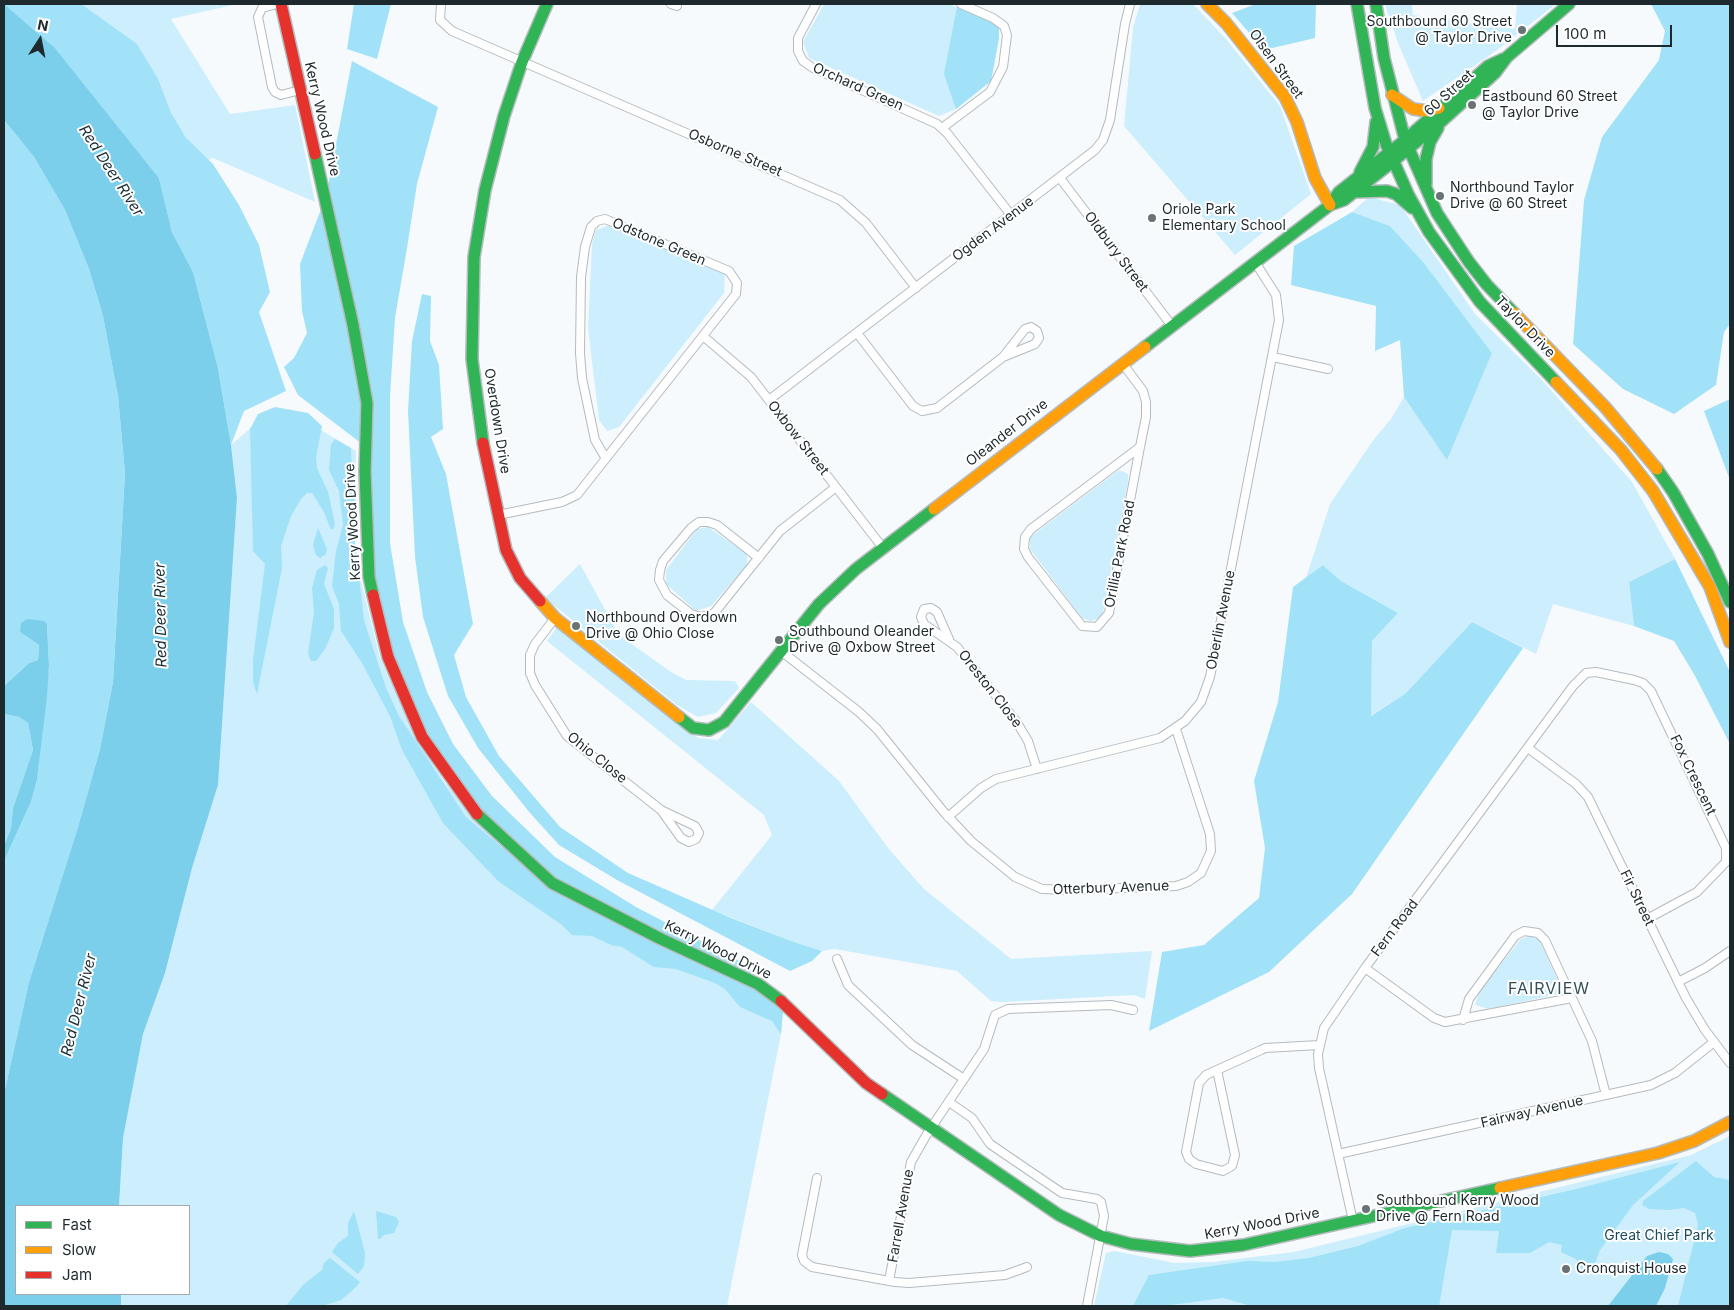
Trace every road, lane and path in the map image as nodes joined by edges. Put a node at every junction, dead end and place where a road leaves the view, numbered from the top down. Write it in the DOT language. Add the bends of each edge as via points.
graph roads {
  1 [pos="277,4"];
  2 [pos="281,4"];
  3 [pos="441,4"];
  4 [pos="547,4"];
  5 [pos="816,4"];
  6 [pos="961,4"];
  7 [pos="1130,4"];
  8 [pos="1207,4"];
  9 [pos="1357,4"];
  10 [pos="1376,4"];
  11 [pos="1569,4"];
  12 [pos="1507,57"];
  13 [pos="522,62"];
  14 [pos="300,90"];
  15 [pos="1392,96"];
  16 [pos="1443,106"];
  17 [pos="1375,108"];
  18 [pos="1443,120"];
  19 [pos="942,128"];
  20 [pos="1406,145"];
  21 [pos="1392,157"];
  22 [pos="1060,178"];
  23 [pos="1357,178"];
  24 [pos="1355,192"];
  25 [pos="1428,197"];
  26 [pos="1330,205"];
  27 [pos="1418,213"];
  28 [pos="1011,215"];
  29 [pos="1255,262"];
  30 [pos="916,288"];
  31 [pos="1172,326"];
  32 [pos="857,333"];
  33 [pos="703,336"];
  34 [pos="1003,357"];
  35 [pos="1272,357"];
  36 [pos="1123,364"];
  37 [pos="1328,368"];
  38 [pos="769,400"];
  39 [pos="1140,447"];
  40 [pos="605,457"];
  41 [pos="836,487"];
  42 [pos="498,515"];
  43 [pos="883,548"];
  44 [pos="758,558"];
  45 [pos="1730,602"];
  46 [pos="555,618"];
  47 [pos="949,640"];
  48 [pos="1730,642"];
  49 [pos="781,651"];
  50 [pos="1586,673"];
  51 [pos="730,715"];
  52 [pos="1176,729"];
  53 [pos="1528,748"];
  54 [pos="1036,769"];
  55 [pos="662,810"];
  56 [pos="948,817"];
  57 [pos="1647,918"];
  58 [pos="1730,951"];
  59 [pos="837,958"];
  60 [pos="1365,968"];
  61 [pos="1678,982"];
  62 [pos="1572,998"];
  63 [pos="1133,1010"];
  64 [pos="1463,1020"];
  65 [pos="1714,1042"];
  66 [pos="1319,1045"];
  67 [pos="1730,1063"];
  68 [pos="1217,1070"];
  69 [pos="964,1079"];
  70 [pos="1606,1095"];
  71 [pos="949,1102"];
  72 [pos="1730,1122"];
  73 [pos="933,1126"];
  74 [pos="1338,1154"];
  75 [pos="817,1178"];
  76 [pos="1353,1221"];
  77 [pos="1101,1236"];
  78 [pos="1027,1267"];
  79 [pos="889,1281"];
  80 [pos="1087,1306"];
  1 -- 14 [label="street" via="262,8 258,14 272,87 281,95"];
  2 -- 14 [label="street, Kerry Wood Drive"];
  3 -- 13 [label="street, Osborne Street" via="439,15 445,27"];
  4 -- 13 [label="street, Overdown Drive"];
  5 -- 19 [label="street, Orchard Green" via="798,38 798,51 803,61 924,116"];
  6 -- 19 [label="street" via="1004,26 1007,35 1003,67 990,92"];
  7 -- 22 [label="street, Ogden Avenue" via="1105,134 1095,150"];
  8 -- 26 [label="street, Olsen Street" via="1285,97 1316,178"];
  9 -- 17 [label="street, Taylor Drive"];
  10 -- 15 [label="street, Taylor Drive"];
  11 -- 12 [label="street, 60 Street"];
  12 -- 16 [label="street, 60 Street" via="1488,66"];
  12 -- 18 [label="street, 60 Street" via="1495,73"];
  13 -- 30 [label="street, Osborne Street" via="840,200 866,223"];
  13 -- 42 [label="street, Overdown Drive" via="490,171 472,276 474,381"];
  14 -- 73 [label="street, Kerry Wood Drive" via="367,403 365,472 370,577 388,657 422,737 474,811 552,882 660,939 758,984 866,1083"];
  15 -- 16 [label="street" via="1406,107 1418,111"];
  15 -- 20 [label="street, Taylor Drive"];
  16 -- 20 [label="street, 60 Street"];
  17 -- 21 [label="street, Taylor Drive"];
  17 -- 23 [label="street" via="1374,147"];
  18 -- 20 [label="street, 60 Street"];
  18 -- 25 [label="street" via="1430,142 1426,158 1424,170"];
  19 -- 28 [label="street, Orchard Green"];
  20 -- 21 [label="street"];
  20 -- 25 [label="street, Taylor Drive"];
  21 -- 23 [label="street, Oleander Drive"];
  21 -- 24 [label="street, Oleander Drive"];
  21 -- 27 [label="street, Taylor Drive"];
  22 -- 28 [label="street, Ogden Avenue"];
  22 -- 31 [label="street, Oldbury Street"];
  23 -- 26 [label="street, Oleander Drive" via="1339,192"];
  24 -- 26 [label="street, Oleander Drive"];
  24 -- 27 [label="street" via="1392,192"];
  25 -- 45 [label="street, Taylor Drive" via="1449,233 1487,285 1605,407 1653,463 1708,554"];
  26 -- 29 [label="street, Oleander Drive"];
  27 -- 48 [label="street, Taylor Drive" via="1480,302 1616,444 1653,491 1710,587"];
  28 -- 30 [label="street, Ogden Avenue"];
  29 -- 31 [label="street, Oleander Drive"];
  29 -- 35 [label="street, Oberlin Avenue" via="1274,289 1279,306"];
  30 -- 32 [label="street, Ogden Avenue"];
  31 -- 36 [label="street, Oleander Drive"];
  32 -- 34 [label="street" via="913,406 922,410 937,408"];
  32 -- 38 [label="street, Ogden Avenue"];
  33 -- 38 [label="street, Oxbow Street" via="740,366"];
  33 -- 40 [label="street, Odstone Green"];
  33 -- 40 [label="street, Odstone Green" via="736,294 737,283 733,274 610,220 594,224 587,236 582,267 580,353 595,440"];
  34 -- 34 [label="street" via="1035,344 1039,338 1038,331 1031,327 1025,329"];
  35 -- 37 [label="street"];
  35 -- 52 [label="street, Oberlin Avenue" via="1208,686 1195,710"];
  36 -- 39 [label="street, Orillia Park Road" via="1140,386 1146,402"];
  36 -- 43 [label="street, Oleander Drive"];
  38 -- 41 [label="street, Oxbow Street"];
  39 -- 39 [label="street, Orillia Park Road" via="1031,529 1025,538 1024,549 1028,557 1078,623 1087,628 1098,626 1109,613"];
  40 -- 42 [label="street, Odstone Green" via="571,499"];
  41 -- 43 [label="street, Oxbow Street"];
  41 -- 44 [label="street" via="780,531"];
  42 -- 46 [label="street, Overdown Drive" via="506,550 520,578"];
  43 -- 49 [label="street, Oleander Drive" via="826,597"];
  44 -- 44 [label="street" via="717,525 698,522 663,561 659,580 667,595 679,605 696,616 707,617 715,612"];
  46 -- 51 [label="street, Overdown Drive" via="693,728 709,730"];
  46 -- 55 [label="street, Ohio Close" via="530,655 530,673 535,685 567,736"];
  47 -- 54 [label="street, Oreston Close" via="964,654 1021,727"];
  49 -- 51 [label="street, Oleander Drive"];
  49 -- 56 [label="street, Otterbury Avenue" via="873,725"];
  50 -- 53 [label="street, Fern Road"];
  50 -- 57 [label="street, Fox Crescent" via="1634,680 1651,690 1726,848 1726,862 1697,892"];
  52 -- 54 [label="street, Oberlin Avenue" via="1142,744"];
  52 -- 56 [label="street, Otterbury Avenue" via="1211,842 1205,868 1188,882 1176,886 1070,890 1034,887 1010,874"];
  53 -- 57 [label="street, Fir Street" via="1588,797"];
  53 -- 60 [label="street, Fern Road"];
  54 -- 56 [label="street, Oberlin Avenue" via="992,781"];
  55 -- 55 [label="street, Ohio Close" via="681,838 689,842 696,839 699,833 695,826"];
  57 -- 61 [label="street, Fir Street"];
  58 -- 61 [label="street"];
  59 -- 69 [label="street" via="844,978 855,992 912,1045"];
  60 -- 64 [label="street" via="1434,1018 1445,1022"];
  60 -- 66 [label="street, Fern Road" via="1326,1022"];
  61 -- 65 [label="street, Fir Street"];
  62 -- 64 [label="street"];
  62 -- 64 [label="street" via="1545,940 1534,931 1524,931 1515,936 1471,995"];
  62 -- 70 [label="street" via="1592,1040"];
  63 -- 69 [label="street, Farrell Avenue" via="1111,1005 1003,1010 995,1015 984,1050"];
  65 -- 67 [label="street, Fir Street"];
  65 -- 70 [label="street, Fairway Avenue" via="1668,1078"];
  66 -- 68 [label="street" via="1265,1048"];
  66 -- 74 [label="street, Fern Road" via="1320,1068"];
  68 -- 68 [label="street" via="1197,1086 1185,1148 1192,1162 1223,1171 1232,1166 1235,1155"];
  69 -- 71 [label="street, Farrell Avenue"];
  70 -- 74 [label="street, Fairway Avenue"];
  71 -- 73 [label="street, Farrell Avenue"];
  71 -- 77 [label="street" via="972,1118 990,1144 1054,1188 1070,1196 1101,1202 1105,1212"];
  72 -- 76 [label="street, Kerry Wood Drive" via="1694,1141 1658,1153"];
  73 -- 77 [label="street, Kerry Wood Drive" via="1052,1211"];
  73 -- 79 [label="street, Farrell Avenue" via="910,1166"];
  74 -- 76 [label="street, Fern Road"];
  75 -- 79 [label="street" via="802,1250 804,1262 812,1267"];
  76 -- 77 [label="street, Kerry Wood Drive" via="1214,1250 1171,1250"];
  77 -- 80 [label="street"];
  78 -- 79 [label="street" via="1005,1275 909,1283"];
}
